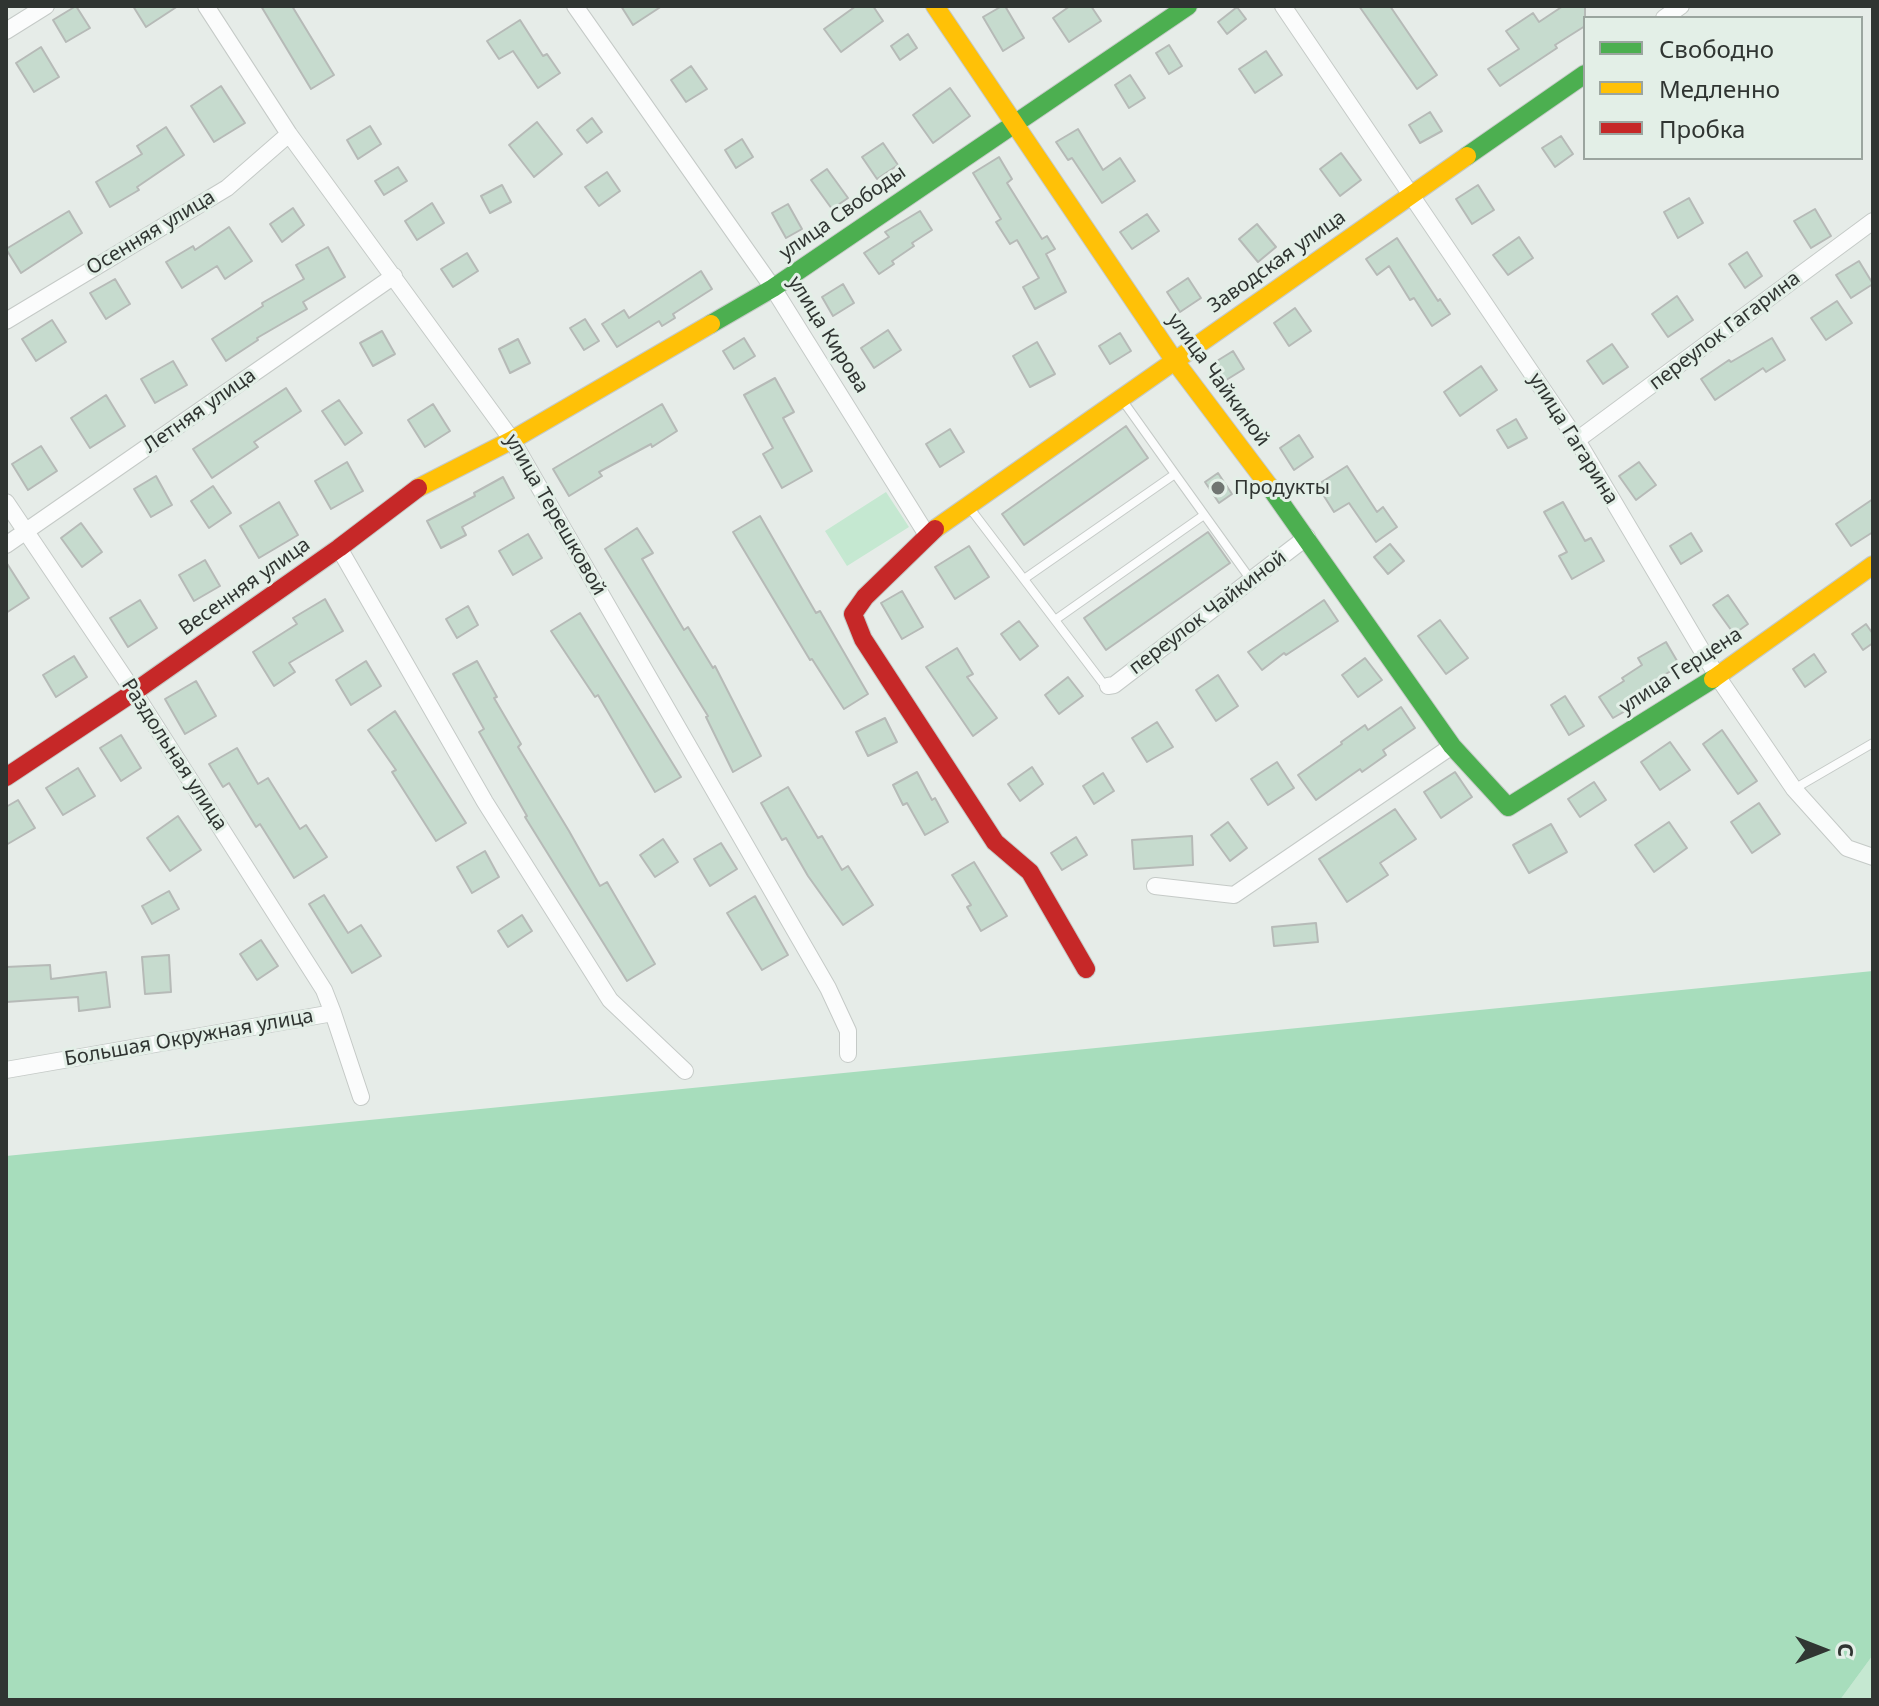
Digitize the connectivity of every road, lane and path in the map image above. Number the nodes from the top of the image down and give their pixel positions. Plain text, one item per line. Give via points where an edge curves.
1 (46, 6) edge
2 (206, 6) edge
3 (575, 6) edge
4 (935, 6) edge
5 (1188, 6) edge
6 (1283, 6) edge
7 (6, 31) edge
8 (1583, 75) edge
9 (1013, 123) junction
10 (289, 134) junction
11 (1412, 196) junction
12 (1873, 221) edge
13 (394, 276) junction
14 (773, 288) junction
15 (6, 321) edge
16 (1174, 360) junction
17 (1121, 397) junction
18 (512, 440) junction
19 (1577, 440) junction
20 (1175, 474) junction
21 (6, 502) edge
22 (968, 505) junction
23 (1204, 515) junction
24 (26, 532) junction
25 (927, 535) junction
26 (1307, 537) junction
27 (6, 545) edge
28 (339, 548) junction
29 (1873, 565) edge
30 (1024, 579) junction
31 (1251, 580) junction
32 (1055, 620) junction
33 (1717, 676) junction
34 (1108, 686) joint
35 (134, 692) junction
36 (1873, 743) edge
37 (1452, 746) junction
38 (6, 777) edge
39 (1794, 789) junction
40 (1508, 807) joint
41 (1873, 857) edge
42 (1155, 886) dead end
43 (1086, 969) dead end
44 (333, 1013) junction
45 (848, 1054) dead end
46 (6, 1070) edge
47 (685, 1071) dead end
48 (361, 1097) dead end

1 - 7 street
2 - 10 street, улица Терешковой
3 - 14 street, улица Кирова
4 - 9 street, улица Чайкиной
5 - 9 street, улица Свободы
6 - 11 street, улица Гагарина
8 - 11 street, Заводская улица
9 - 14 street, улица Свободы
9 - 16 street, улица Чайкиной
10 - 13 street, улица Терешковой
10 - 15 street, Осенняя улица via 227,188
11 - 16 street, Заводская улица
11 - 19 street, улица Гагарина
12 - 19 street, переулок Гагарина
13 - 18 street, улица Терешковой
13 - 24 street, Летняя улица
14 - 18 street, улица Свободы
14 - 25 street, улица Кирова
16 - 17 street, Заводская улица
16 - 26 street, улица Чайкиной
17 - 20 lane
17 - 22 street, Заводская улица
18 - 28 street, Весенняя улица via 411,492
18 - 45 street, улица Терешковой via 828,988 848,1031
19 - 33 street, улица Гагарина
20 - 23 lane
20 - 30 lane
21 - 24 street, Раздольная улица
22 - 25 street, Заводская улица
22 - 30 lane
23 - 31 lane
23 - 32 lane
24 - 27 street, Летняя улица
24 - 35 street, Раздольная улица
25 - 43 street, Заводская улица via 853,614 863,639 995,842 1030,872
26 - 31 street, переулок Чайкиной
26 - 37 street, улица Чайкиной
28 - 35 street, Весенняя улица
28 - 47 street via 485,802 610,1000
29 - 33 street, улица Герцена
30 - 32 lane
31 - 34 street, переулок Чайкиной
32 - 34 lane
33 - 39 street, улица Гагарина
33 - 40 street, улица Герцена
35 - 38 street, Весенняя улица
35 - 44 street, Раздольная улица via 324,990
36 - 39 lane
37 - 40 street, улица Чайкиной
37 - 42 street via 1234,895
39 - 41 street, улица Гагарина via 1847,848
44 - 46 street, Большая Окружная улица
44 - 48 street, Большая Окружная улица

